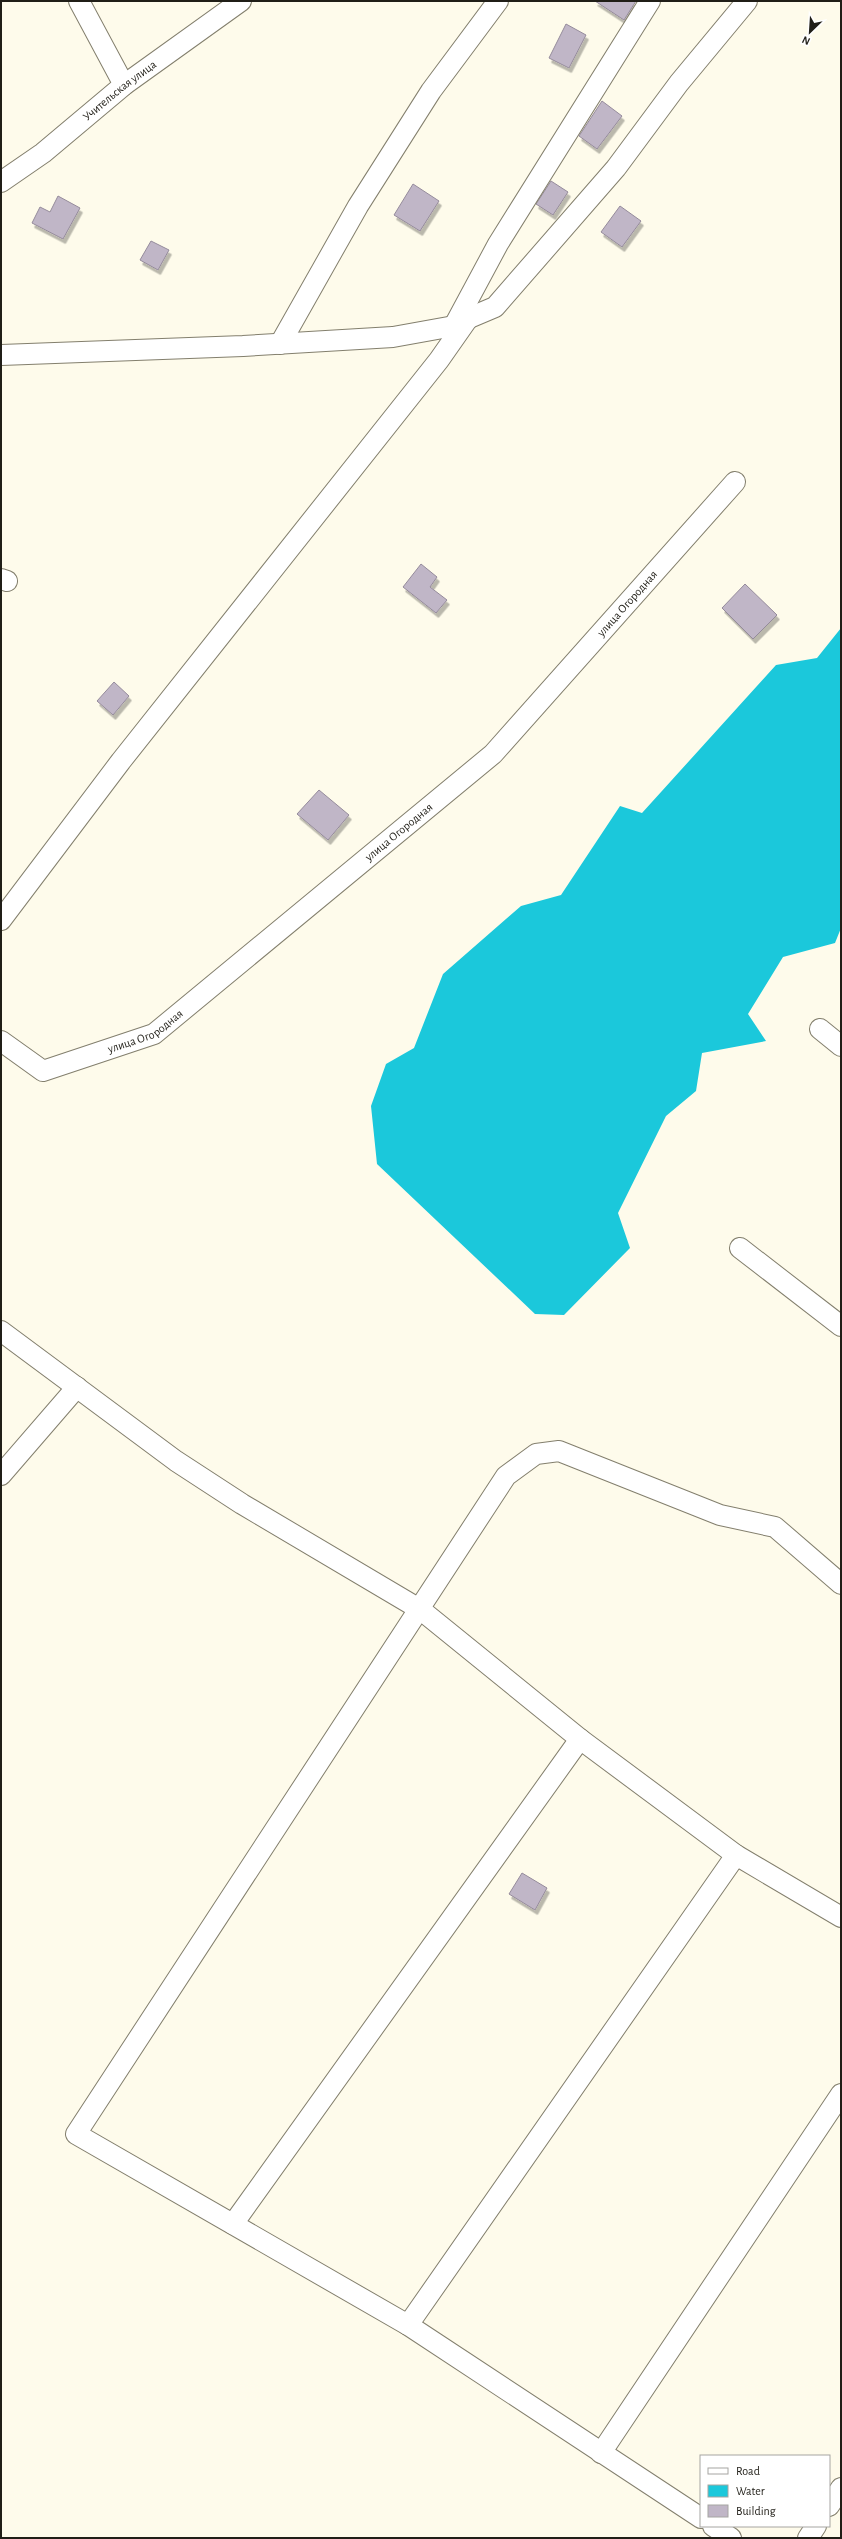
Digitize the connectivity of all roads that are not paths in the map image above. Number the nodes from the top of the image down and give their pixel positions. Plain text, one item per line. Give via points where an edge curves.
1 (79, 1) edge
2 (241, 1) edge
3 (498, 1) edge
4 (650, 1) edge
5 (747, 1) edge
6 (124, 85) junction
7 (1, 182) edge
8 (461, 322) junction
9 (280, 344) junction
10 (1, 355) edge
11 (735, 482) dead end
12 (1, 920) edge
13 (820, 1030) dead end
14 (1, 1041) edge
15 (841, 1046) edge
16 (740, 1248) dead end
17 (841, 1326) edge
18 (1, 1331) edge
19 (76, 1387) junction
20 (1, 1475) edge
21 (841, 1584) edge
22 (421, 1610) junction
23 (580, 1739) junction
24 (736, 1855) junction
25 (841, 1917) edge
26 (841, 2094) edge
27 (233, 2224) junction
28 (408, 2325) junction
29 (600, 2453) junction
30 (841, 2488) edge
31 (830, 2504) edge
32 (700, 2517) edge
33 (714, 2527) edge
34 (815, 2527) edge
35 (731, 2538) edge
36 (808, 2538) edge

1 - 6 street
2 - 6 street, Учительская улица
3 - 9 street via 431,91 358,206
4 - 8 street via 498,244
5 - 8 street via 679,83 616,168 495,307
6 - 7 street, Учительская улица via 43,153
8 - 9 street via 392,337
8 - 12 street via 429,373 121,761
9 - 10 street
11 - 14 street, улица Огородная via 493,754 154,1034 43,1070
13 - 15 street
16 - 17 street
18 - 19 street
19 - 20 street
19 - 22 street via 176,1461 242,1504
21 - 22 street via 775,1527 720,1515 559,1451 536,1454 506,1476
22 - 23 street
22 - 27 street via 76,2134
23 - 24 street
23 - 27 street
24 - 25 street
24 - 28 street
26 - 29 street
27 - 28 street
28 - 29 street
29 - 32 street
30 - 31 street
33 - 35 street
34 - 36 street

